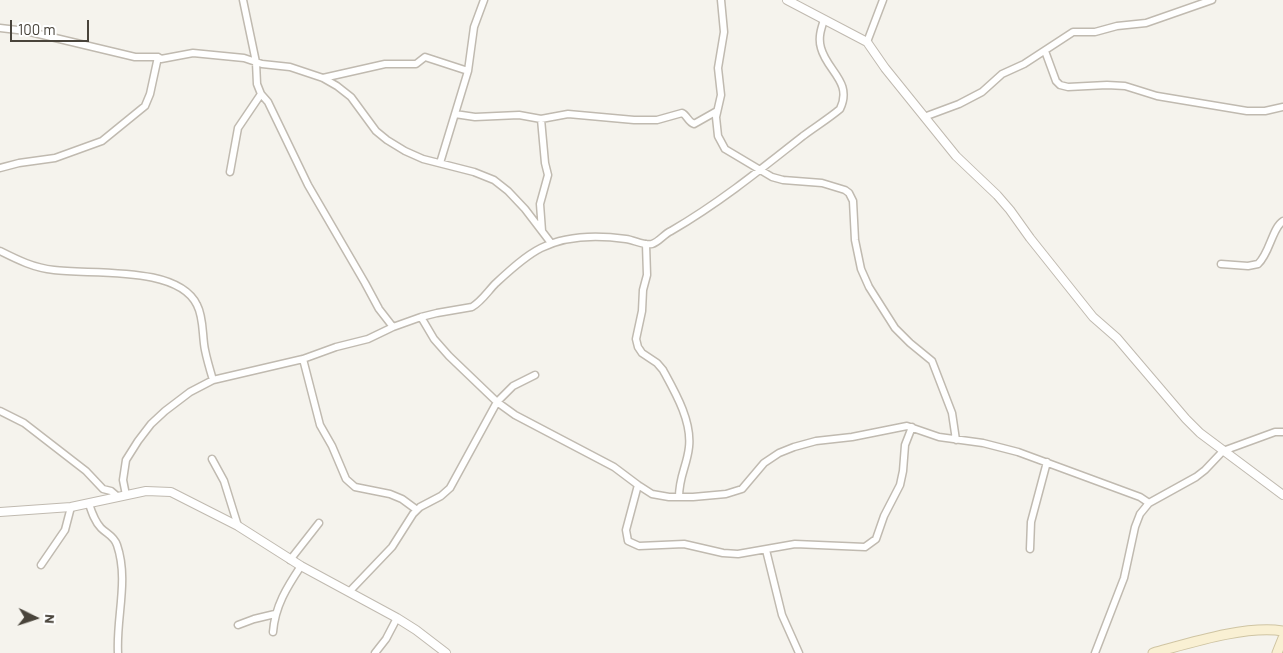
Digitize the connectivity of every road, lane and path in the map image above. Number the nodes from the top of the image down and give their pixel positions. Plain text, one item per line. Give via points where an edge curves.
1 (243, 0) edge
2 (484, 0) edge
3 (721, 0) edge
4 (787, 0) edge
5 (882, 0) edge
6 (1212, 0) edge
7 (824, 20) junction
8 (0, 28) edge
9 (867, 42) junction
10 (1045, 51) junction
11 (158, 57) junction
12 (256, 62) junction
13 (468, 71) junction
14 (323, 78) junction
15 (261, 94) junction
16 (1283, 107) edge
17 (717, 111) junction
18 (455, 114) junction
19 (924, 117) junction
20 (541, 119) junction
21 (440, 163) junction
22 (0, 168) edge
23 (760, 170) junction
24 (230, 172) dead end
25 (1283, 221) edge
26 (542, 231) junction
27 (551, 243) junction
28 (646, 244) junction
29 (0, 251) edge
30 (1221, 264) dead end
31 (421, 317) junction
32 (393, 327) junction
33 (303, 359) junction
34 (536, 375) dead end
35 (213, 380) junction
36 (496, 402) junction
37 (0, 411) edge
38 (912, 427) junction
39 (1283, 432) edge
40 (956, 440) junction
41 (1223, 451) junction
42 (212, 459) dead end
43 (1047, 462) junction
44 (638, 485) junction
45 (1283, 495) edge
46 (122, 496) junction
47 (679, 497) junction
48 (1149, 502) junction
49 (88, 504) junction
50 (71, 508) junction
51 (417, 510) junction
52 (0, 512) edge
53 (319, 523) dead end
54 (238, 526) junction
55 (1030, 549) dead end
56 (766, 550) junction
57 (290, 560) junction
58 (40, 565) dead end
59 (301, 566) junction
60 (349, 592) junction
61 (275, 614) junction
62 (397, 618) junction
63 (238, 625) dead end
64 (1283, 631) edge
65 (273, 632) dead end
66 (1283, 638) edge
67 (118, 653) edge
68 (375, 653) edge
69 (446, 653) edge
70 (798, 653) edge
71 (1095, 653) edge
72 (1153, 653) edge
73 (1278, 653) edge

1 - 12 street
2 - 13 street via 474,27
3 - 17 street via 724,32 718,68 721,96
4 - 7 street
5 - 9 street
6 - 10 street via 1146,23 1094,32 1073,32
7 - 9 street
7 - 23 street via 821,47 840,80 843,103 840,109
8 - 11 street via 26,31 135,57
9 - 19 street
10 - 16 street via 1056,81 1068,87 1125,86 1157,96 1247,111 1265,112
10 - 19 street via 1002,74 982,92
11 - 12 street via 193,53
11 - 22 street via 145,106 102,141 55,158
12 - 14 street via 290,67
12 - 15 street
13 - 14 street via 425,57 416,64 385,64
13 - 18 street
14 - 21 street via 351,97 387,140 404,151
15 - 24 street via 238,128
15 - 32 street via 268,102 308,185 379,309
17 - 20 street via 694,124 682,113 657,120 568,114
17 - 23 street via 720,142 725,149
18 - 20 street via 475,117 519,115
18 - 21 street
19 - 41 street via 956,156 1010,210 1093,316 1128,351 1186,419
20 - 26 street via 548,176 540,204
21 - 26 street via 494,180 514,197
23 - 28 street via 721,200 653,244
23 - 40 street via 783,180 822,183 845,190 852,198 861,269 895,328 932,360 952,413
25 - 30 street via 1278,224 1267,253 1258,264
26 - 27 street
27 - 28 street via 600,236
27 - 31 street via 524,259 477,304
28 - 47 street via 647,275 636,339 642,353 663,370 687,424 690,446 680,480
29 - 35 street via 32,266 147,276 179,288 194,298 198,307
31 - 32 street
31 - 36 street via 434,339
32 - 33 street via 368,339
33 - 35 street
33 - 51 street via 320,425 346,479 355,487 402,499
34 - 36 street via 513,386
35 - 46 street via 190,392 151,424 126,460
36 - 44 street via 614,467
36 - 51 street via 450,488
37 - 46 street via 24,423 86,471 102,489
38 - 40 street
38 - 47 street via 896,427 794,447 764,463 742,489 726,494
38 - 56 street via 905,445 900,485 872,543 865,548 795,544
39 - 41 street
40 - 43 street via 982,443
41 - 45 street
41 - 48 street via 1196,477
42 - 54 street via 224,481
43 - 48 street
43 - 55 street via 1031,522
44 - 47 street via 652,494
44 - 56 street via 626,530 632,544 684,544 738,554
46 - 49 street
46 - 54 street via 146,491 170,492
48 - 71 street via 1135,527 1124,578
49 - 50 street
49 - 67 street via 101,528 117,543 122,576
50 - 52 street
50 - 58 street via 65,530
51 - 60 street via 392,547
53 - 57 street
54 - 57 street
56 - 70 street via 782,615
57 - 59 street
59 - 60 street
59 - 61 street
60 - 62 street
61 - 63 street
61 - 65 street
62 - 68 street
62 - 69 street
64 - 72 main road via 1243,632
66 - 73 main road

